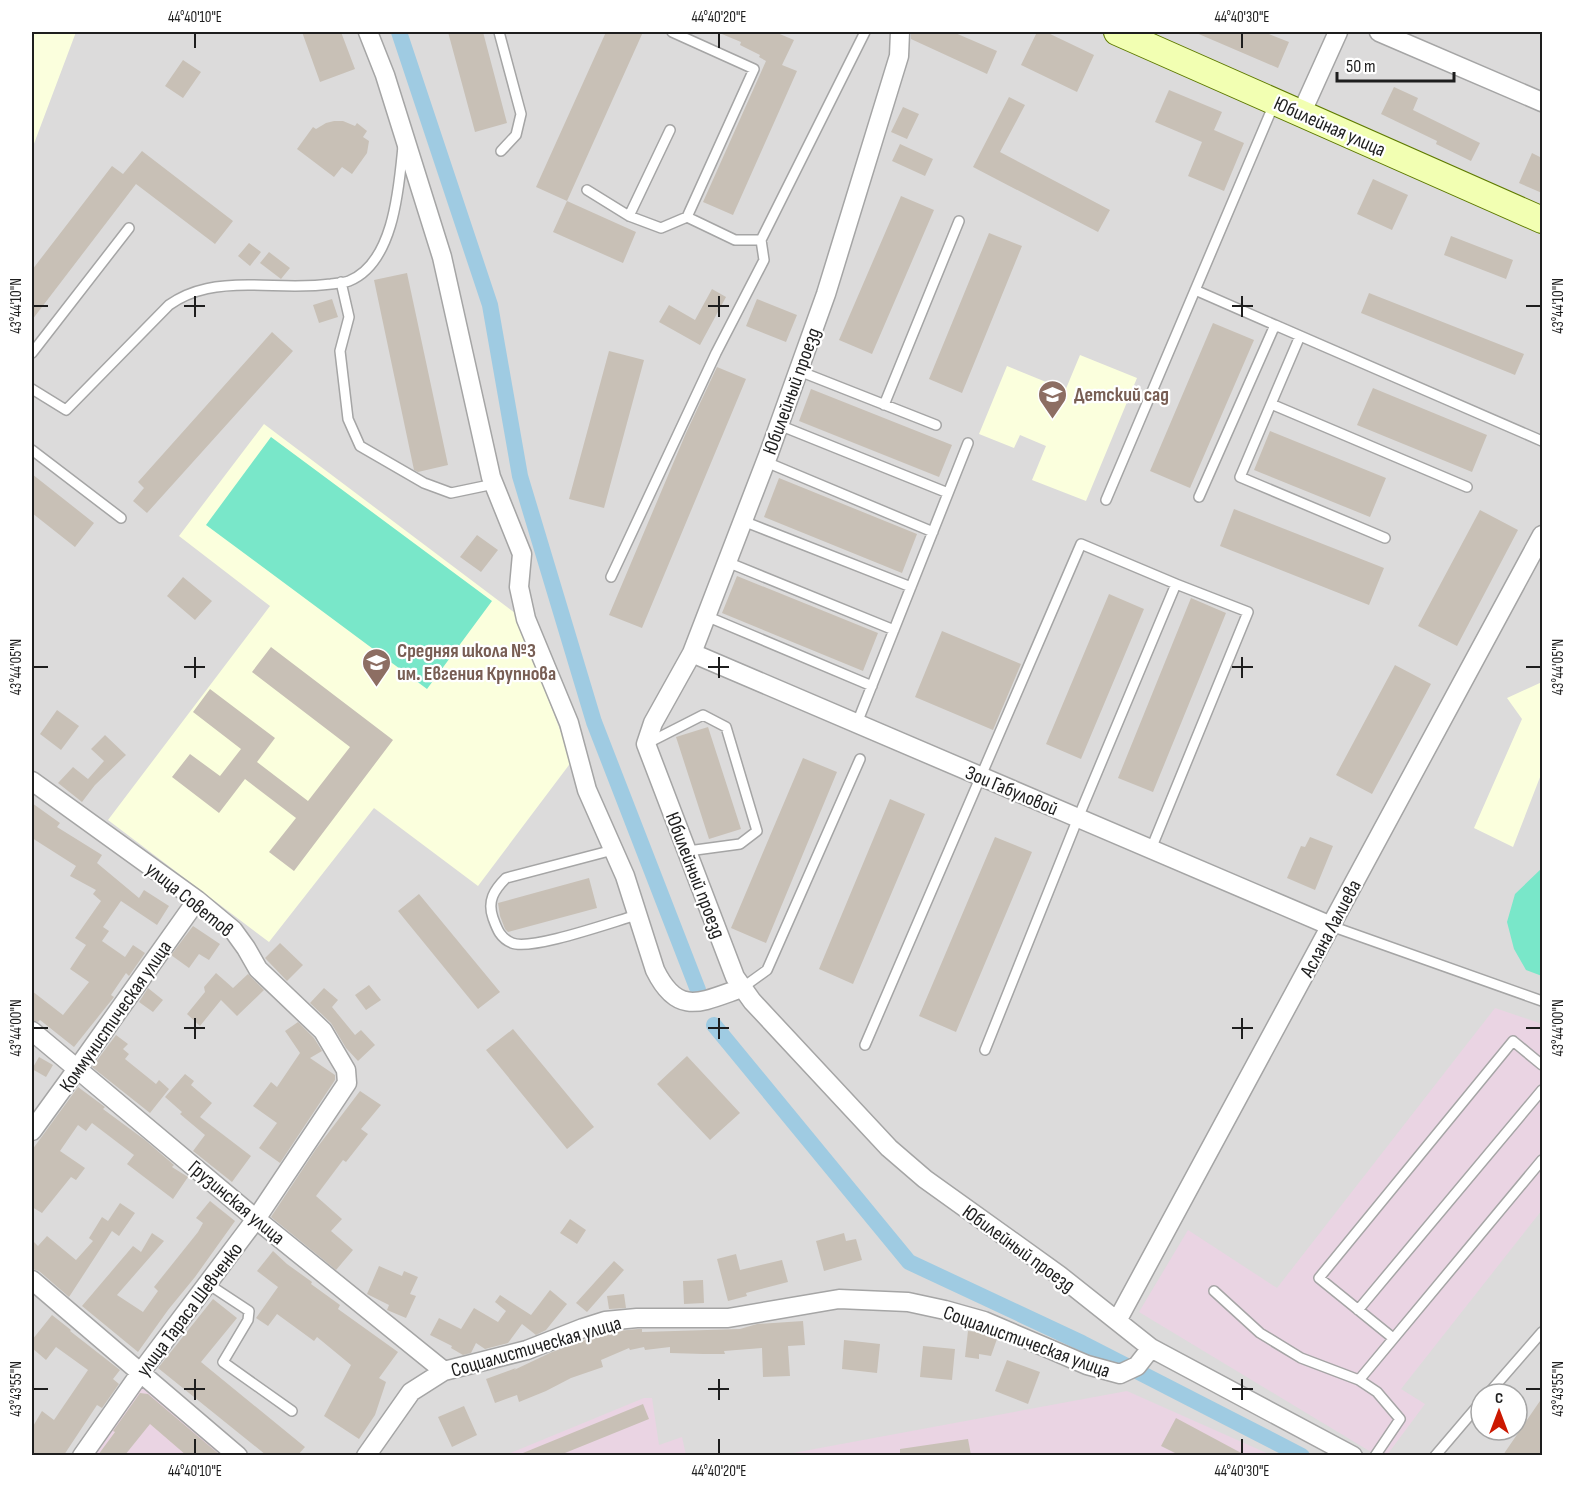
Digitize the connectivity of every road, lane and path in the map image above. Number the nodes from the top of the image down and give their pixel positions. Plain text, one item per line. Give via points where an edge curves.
1 (368, 32) edge
2 (499, 32) edge
3 (672, 32) edge
4 (865, 32) edge
5 (900, 32) edge
6 (1117, 32) edge
7 (1338, 32) edge
8 (1379, 32) edge
9 (1275, 102) junction
10 (1542, 102) edge
11 (1301, 114) junction
12 (670, 130) dead end
13 (404, 135) junction
14 (501, 151) dead end
15 (587, 190) dead end
16 (630, 216) junction
17 (687, 217) junction
18 (1542, 220) edge
19 (959, 221) dead end
20 (129, 228) dead end
21 (761, 240) junction
22 (341, 282) junction
23 (1195, 290) junction
24 (1275, 325) junction
25 (1300, 336) junction
26 (32, 353) edge
27 (799, 371) junction
28 (32, 389) edge
29 (1271, 404) junction
30 (884, 405) junction
31 (779, 425) junction
32 (936, 425) dead end
33 (1542, 441) edge
34 (968, 443) dead end
35 (32, 450) edge
36 (766, 462) junction
37 (494, 484) junction
38 (1467, 487) dead end
39 (948, 493) junction
40 (1199, 497) dead end
41 (1106, 500) dead end
42 (121, 518) dead end
43 (743, 521) junction
44 (933, 531) junction
45 (1542, 535) edge
46 (1385, 538) dead end
47 (727, 562) junction
48 (611, 577) dead end
49 (1176, 584) junction
50 (911, 587) junction
51 (706, 616) junction
52 (894, 630) junction
53 (692, 653) junction
54 (872, 686) junction
55 (857, 723) junction
56 (646, 744) junction
57 (860, 759) dead end
58 (980, 776) junction
59 (32, 781) edge
60 (1078, 818) junction
61 (1151, 849) junction
62 (613, 850) junction
63 (688, 851) junction
64 (197, 900) junction
65 (637, 915) junction
66 (1331, 926) junction
67 (742, 988) junction
68 (1542, 1001) edge
69 (32, 1031) edge
70 (865, 1045) dead end
71 (985, 1050) dead end
72 (1542, 1065) edge
73 (77, 1069) junction
74 (346, 1070) joint
75 (1542, 1090) edge
76 (32, 1131) edge
77 (1542, 1160) edge
78 (256, 1218) junction
79 (32, 1280) edge
80 (207, 1284) junction
81 (1214, 1291) dead end
82 (1358, 1310) junction
83 (1117, 1321) junction
84 (1542, 1332) edge
85 (1394, 1338) junction
86 (1151, 1348) junction
87 (444, 1371) junction
88 (141, 1372) junction
89 (1359, 1380) junction
90 (1498, 1382) edge
91 (292, 1412) dead end
92 (1469, 1416) edge
93 (82, 1455) edge
94 (238, 1455) edge
95 (366, 1455) edge
96 (1353, 1455) edge
97 (1375, 1455) edge
98 (1435, 1455) edge

1 - 13 street
2 - 14 lane via 520,114 516,135
3 - 17 lane via 754,69
4 - 21 lane
5 - 27 street, Юбилейный проезд via 899,56
6 - 9 main road, Юбилейная улица
7 - 11 street
8 - 10 street
9 - 11 main road, Юбилейная улица
9 - 23 lane
11 - 18 main road, Юбилейная улица
12 - 16 lane
13 - 22 lane via 399,195 386,240 372,265
13 - 37 street via 442,257
15 - 16 lane
16 - 17 lane via 661,228
17 - 21 lane via 735,240
19 - 30 lane
20 - 26 lane
21 - 48 lane via 764,260
22 - 28 lane via 309,287 220,285 182,295 66,410
22 - 37 lane via 349,317 340,351 348,419 360,447 424,483 451,493
23 - 24 lane
23 - 41 lane
24 - 25 lane
24 - 40 lane
25 - 29 lane
25 - 33 lane
27 - 30 lane
27 - 31 street, Юбилейный проезд
29 - 38 lane
29 - 46 lane via 1240,477
30 - 32 lane
31 - 36 street, Юбилейный проезд
31 - 39 lane
34 - 39 lane
35 - 42 lane
36 - 43 street, Юбилейный проезд
36 - 44 lane
37 - 62 street via 522,554 519,587 526,619 569,723 587,790
39 - 44 lane
43 - 47 street, Юбилейный проезд
43 - 50 lane
44 - 50 lane
45 - 66 street, Аслана Лалиева
47 - 51 street, Юбилейный проезд
47 - 52 lane
49 - 58 lane via 1081,544
49 - 60 lane
49 - 61 lane via 1248,612
50 - 52 lane
51 - 53 street, Юбилейный проезд
51 - 54 lane
52 - 54 lane
53 - 55 street, Зои Габуловой
53 - 56 street, Юбилейный проезд via 653,723
54 - 55 lane
55 - 58 street, Зои Габуловой
56 - 63 street, Юбилейный проезд
56 - 63 lane via 703,715 726,727 757,831 740,844
57 - 67 lane via 767,970
58 - 60 street, Зои Габуловой
58 - 70 lane
59 - 64 street, улица Советов
60 - 61 street, Зои Габуловой
60 - 71 lane
61 - 66 street, Зои Габуловой
62 - 65 street
62 - 65 lane via 506,878 490,902 499,934 512,943 531,944
63 - 67 street, Юбилейный проезд
64 - 73 street, Коммунистическая улица
64 - 74 street, улица Советов via 233,930 258,969 322,1031
65 - 67 street via 655,970 670,993 680,999 703,1002
66 - 68 lane
66 - 83 street, Аслана Лалиева
67 - 83 street, Юбилейный проезд via 889,1148
69 - 73 street, Грузинская улица
72 - 82 lane via 1513,1041 1319,1278
73 - 76 street, Коммунистическая улица
73 - 78 street, Грузинская улица
74 - 78 street, улица Тараса Шевченко via 347,1083
75 - 82 lane
77 - 85 lane
78 - 80 street, улица Тараса Шевченко
78 - 87 street, Грузинская улица
79 - 88 street
80 - 88 street, улица Тараса Шевченко
80 - 91 lane via 249,1311 248,1320 223,1362
81 - 89 lane via 1276,1343 1301,1358
82 - 85 lane
83 - 86 street, Юбилейный проезд
84 - 90 lane
85 - 89 lane
86 - 87 street, Социалистическая улица via 1137,1366 1120,1374 1087,1365 984,1321 945,1310 908,1302 839,1299 728,1318 605,1322 527,1350
86 - 96 street, Юбилейный проезд
87 - 95 street, Социалистическая улица via 411,1392
88 - 93 street, улица Тараса Шевченко
88 - 94 street
89 - 97 lane via 1377,1392 1400,1419
92 - 98 lane

